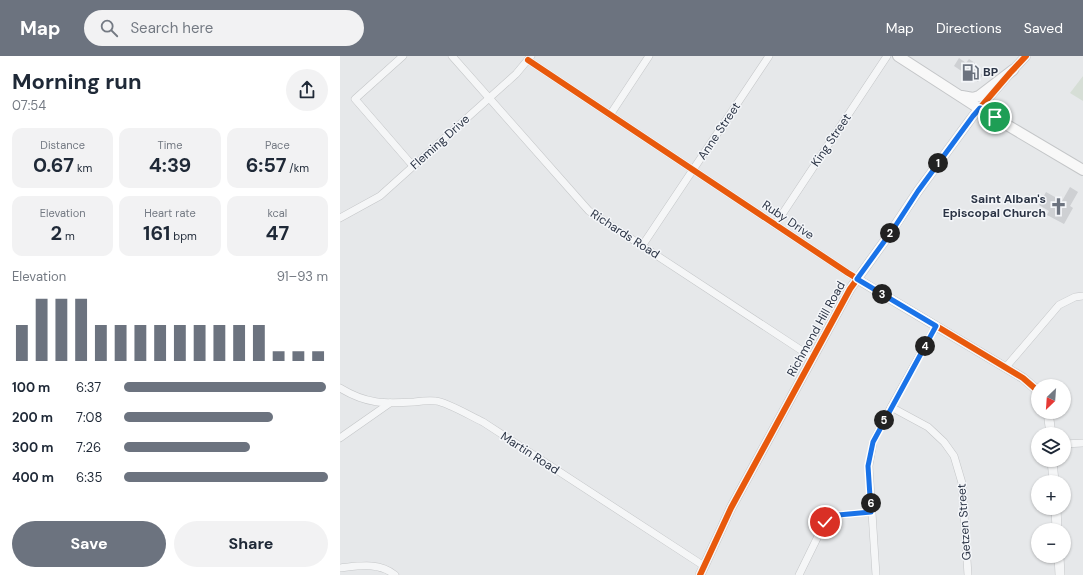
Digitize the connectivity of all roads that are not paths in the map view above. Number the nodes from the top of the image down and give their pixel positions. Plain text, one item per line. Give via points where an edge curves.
1 (403, 56) edge
2 (452, 56) edge
3 (649, 56) edge
4 (769, 56) edge
5 (887, 56) edge
6 (898, 56) edge
7 (1026, 56) edge
8 (530, 58) edge
9 (1013, 70) junction
10 (961, 96) junction
11 (489, 98) junction
12 (980, 108) junction
13 (610, 115) junction
14 (413, 166) junction
15 (693, 169) junction
16 (1083, 170) edge
17 (340, 218) edge
18 (775, 225) junction
19 (642, 246) junction
20 (857, 279) junction
21 (1083, 296) edge
22 (936, 326) junction
23 (813, 358) junction
24 (1006, 367) junction
25 (1031, 385) edge
26 (340, 388) edge
27 (390, 403) junction
28 (891, 407) junction
29 (340, 438) edge
30 (1083, 443) edge
31 (1071, 444) edge
32 (871, 512) junction
33 (1059, 563) edge
34 (704, 566) junction
35 (340, 568) edge
36 (396, 575) edge
37 (700, 575) edge
38 (799, 575) edge
39 (876, 575) edge
40 (968, 575) edge
41 (1060, 575) edge

1 - 14 street via 355,99
2 - 11 street, Richards Road
3 - 13 street
4 - 15 street, Anne Street
5 - 18 street, King Street
6 - 10 main road
7 - 9 street, Richmond Hill Road
8 - 11 street, Fleming Drive
8 - 13 street, Ruby Drive
9 - 10 main road via 980,96
9 - 12 street, Richmond Hill Road
10 - 12 main road
11 - 14 street, Fleming Drive
11 - 19 street, Richards Road via 584,207
12 - 16 main road
12 - 20 street, Richmond Hill Road
13 - 15 street, Ruby Drive
14 - 17 street, Fleming Drive via 380,196
15 - 18 street, Ruby Drive
15 - 19 street, Anne Street
18 - 20 street, Ruby Drive
19 - 23 street, Richards Road
20 - 22 street, Ruby Drive
20 - 23 street, Richmond Hill Road
21 - 24 street via 1074,297 1059,305
22 - 24 street, Ruby Drive
22 - 28 street
23 - 34 street, Richmond Hill Road via 734,503
24 - 25 street, Ruby Drive
26 - 27 street, Martin Road via 369,401
27 - 29 street
27 - 34 street, Martin Road via 436,401 483,422
28 - 32 street via 873,442 868,466
28 - 40 street, Getzen Street via 928,427 954,456 962,483
30 - 31 street
32 - 38 street via 838,515 825,522
32 - 39 street
33 - 41 street
34 - 37 street, Richmond Hill Road
35 - 36 street via 378,566

